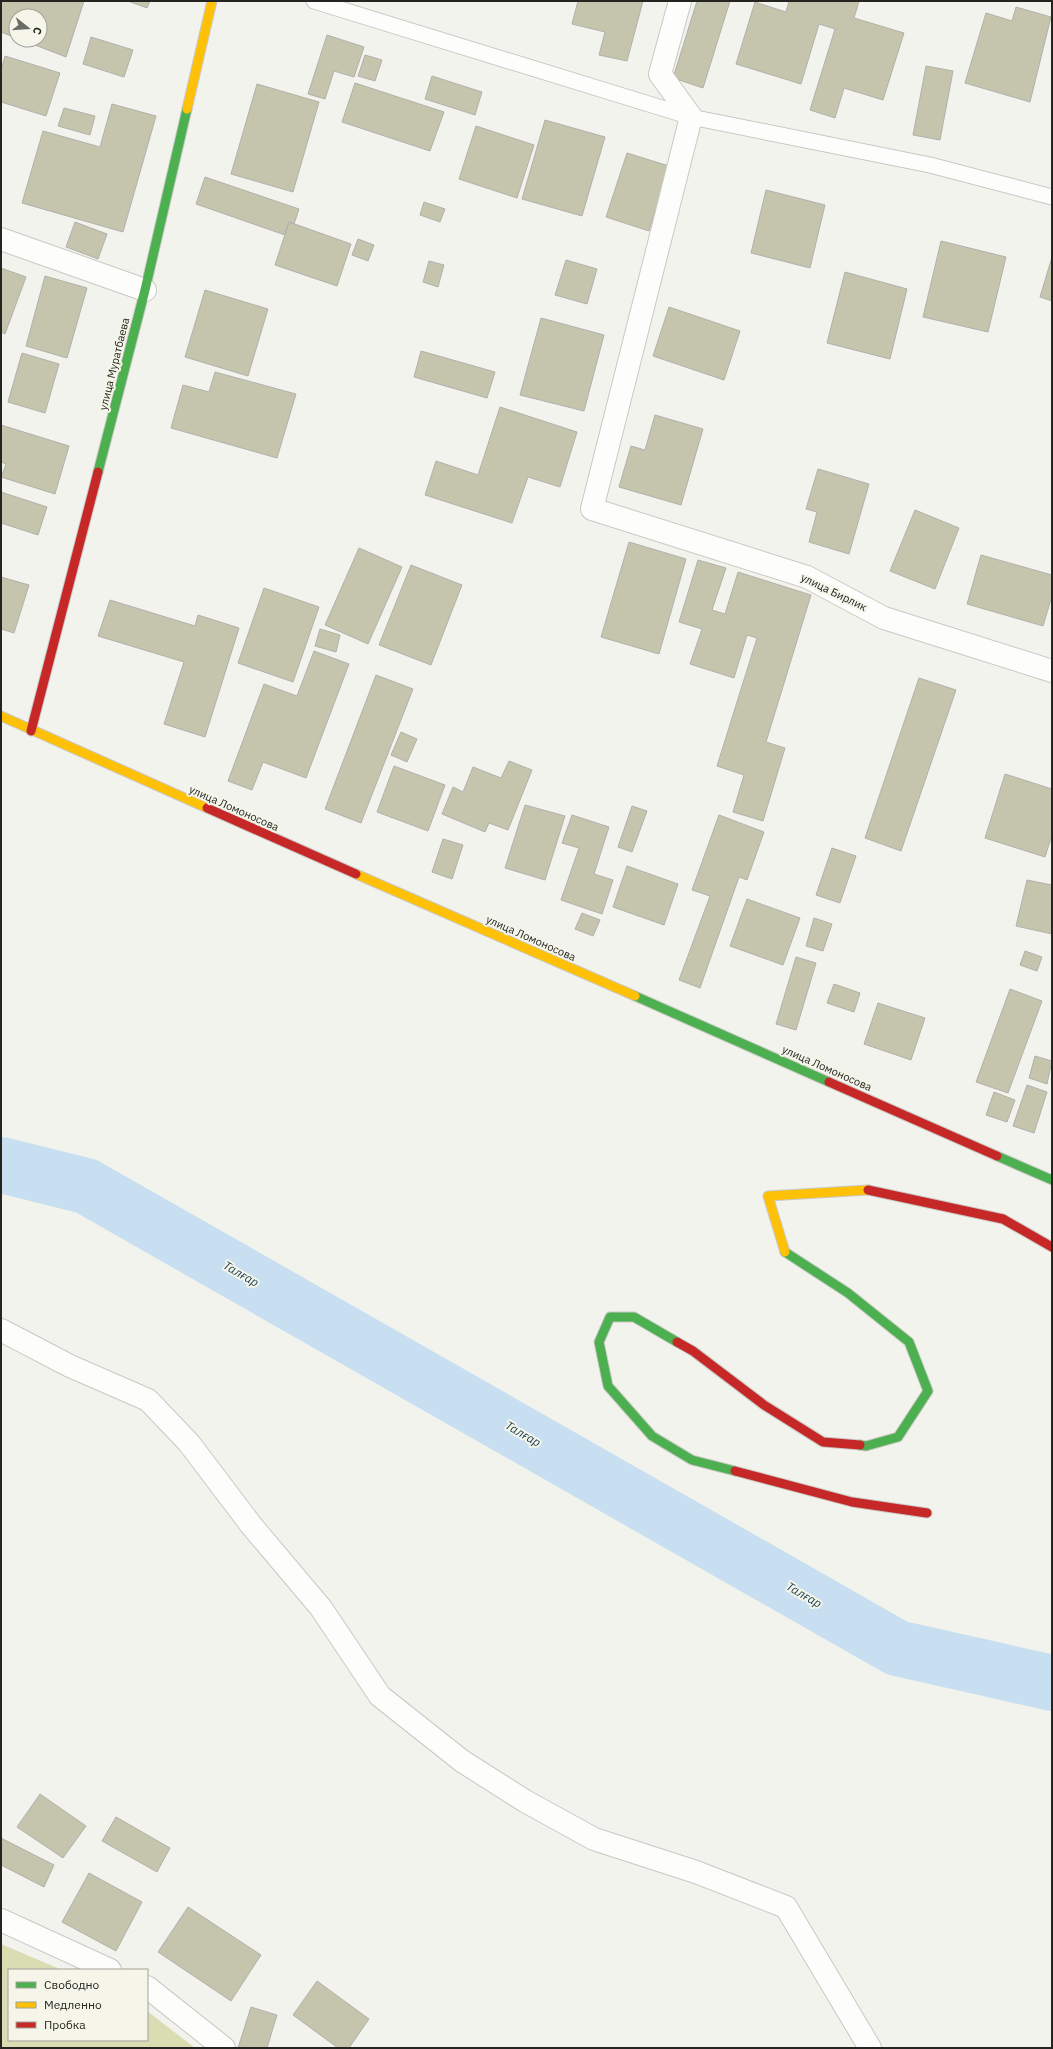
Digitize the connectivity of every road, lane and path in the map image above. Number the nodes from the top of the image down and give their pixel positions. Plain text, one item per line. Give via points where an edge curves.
1 (212, 1) edge
2 (314, 1) edge
3 (680, 1) edge
4 (691, 117) junction
5 (1052, 197) edge
6 (1, 239) edge
7 (145, 290) junction
8 (1052, 671) edge
9 (1, 716) edge
10 (31, 732) junction
11 (1052, 1180) edge
12 (1052, 1247) edge
13 (1, 1330) edge
14 (927, 1513) dead end
15 (1, 1920) edge
16 (108, 1969) edge
17 (148, 1988) edge
18 (224, 2048) edge
19 (870, 2048) edge

1 - 7 street, улица Муратбаева
2 - 4 lane
3 - 4 street via 660,74
4 - 5 lane via 930,165
4 - 8 street, улица Бирлик via 592,509 807,577 884,618
6 - 7 street
7 - 10 street, улица Муратбаева
9 - 10 street, улица Ломоносова
10 - 11 street, улица Ломоносова
12 - 14 street via 1003,1219 870,1190 768,1196 785,1253 848,1293 909,1342 928,1391 898,1437 866,1446 823,1442 764,1405 693,1351 634,1317 610,1317 599,1342 608,1386 652,1436 692,1460 852,1502
13 - 19 street via 70,1366 148,1400 189,1443 251,1525 321,1608 380,1696 462,1761 594,1840 696,1872 786,1906
15 - 16 street
17 - 18 street

